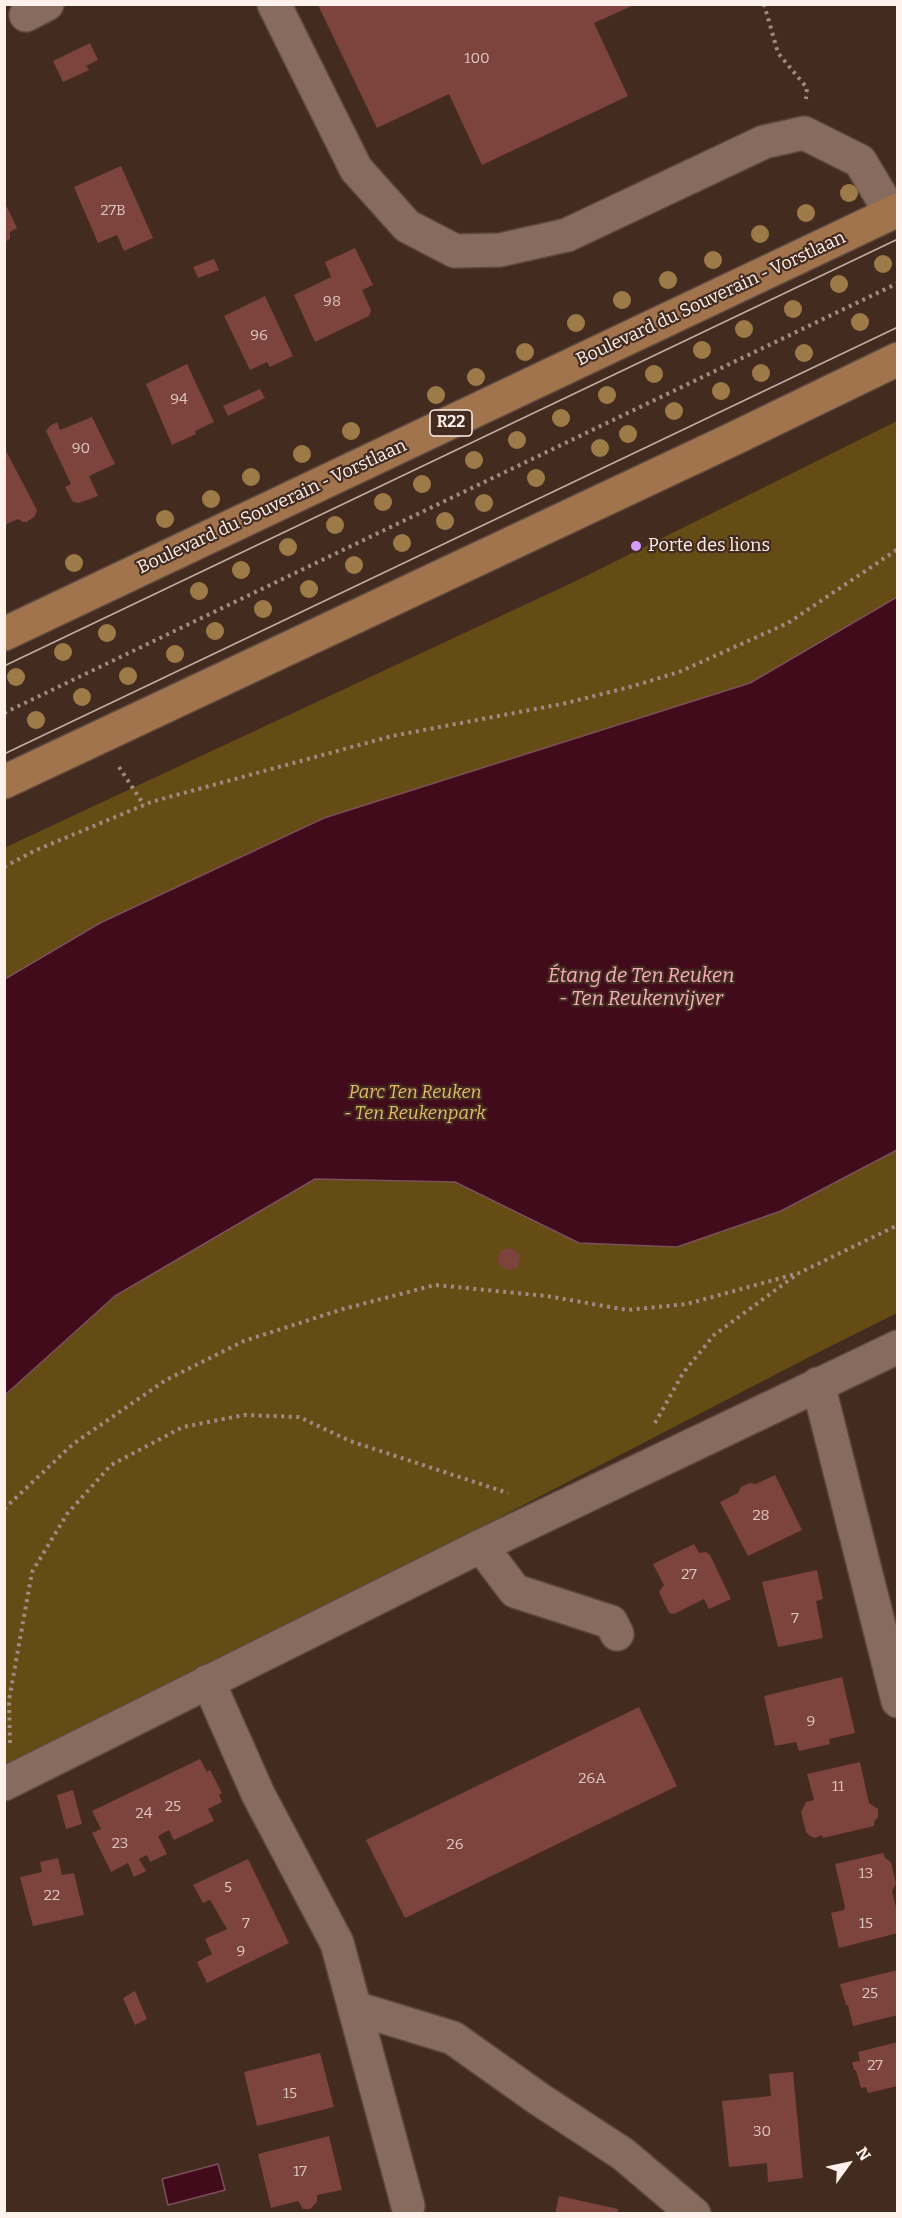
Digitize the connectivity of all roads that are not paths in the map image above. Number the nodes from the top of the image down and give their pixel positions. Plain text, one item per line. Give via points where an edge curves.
1 (274, 4) edge
2 (894, 212) edge
3 (897, 359) edge
4 (4, 634) edge
5 (4, 782) edge
6 (897, 1347) edge
7 (818, 1384) junction
8 (481, 1546) junction
9 (618, 1634) dead end
10 (208, 1681) junction
11 (897, 1701) edge
12 (4, 1784) edge
13 (355, 2008) junction
14 (408, 2206) dead end
15 (694, 2214) edge

1 - 2 street via 356,169 407,226 455,251 500,250 567,235 764,142 804,133 860,160
2 - 4 main road, Boulevard du Souverain - Vorstlaan / R22
3 - 5 main road
6 - 7 street
7 - 8 street
7 - 11 street
8 - 9 street via 515,1591 611,1622
8 - 10 street
10 - 12 street
10 - 13 street via 258,1794 337,1943
13 - 14 street
13 - 15 street via 453,2038 623,2154

